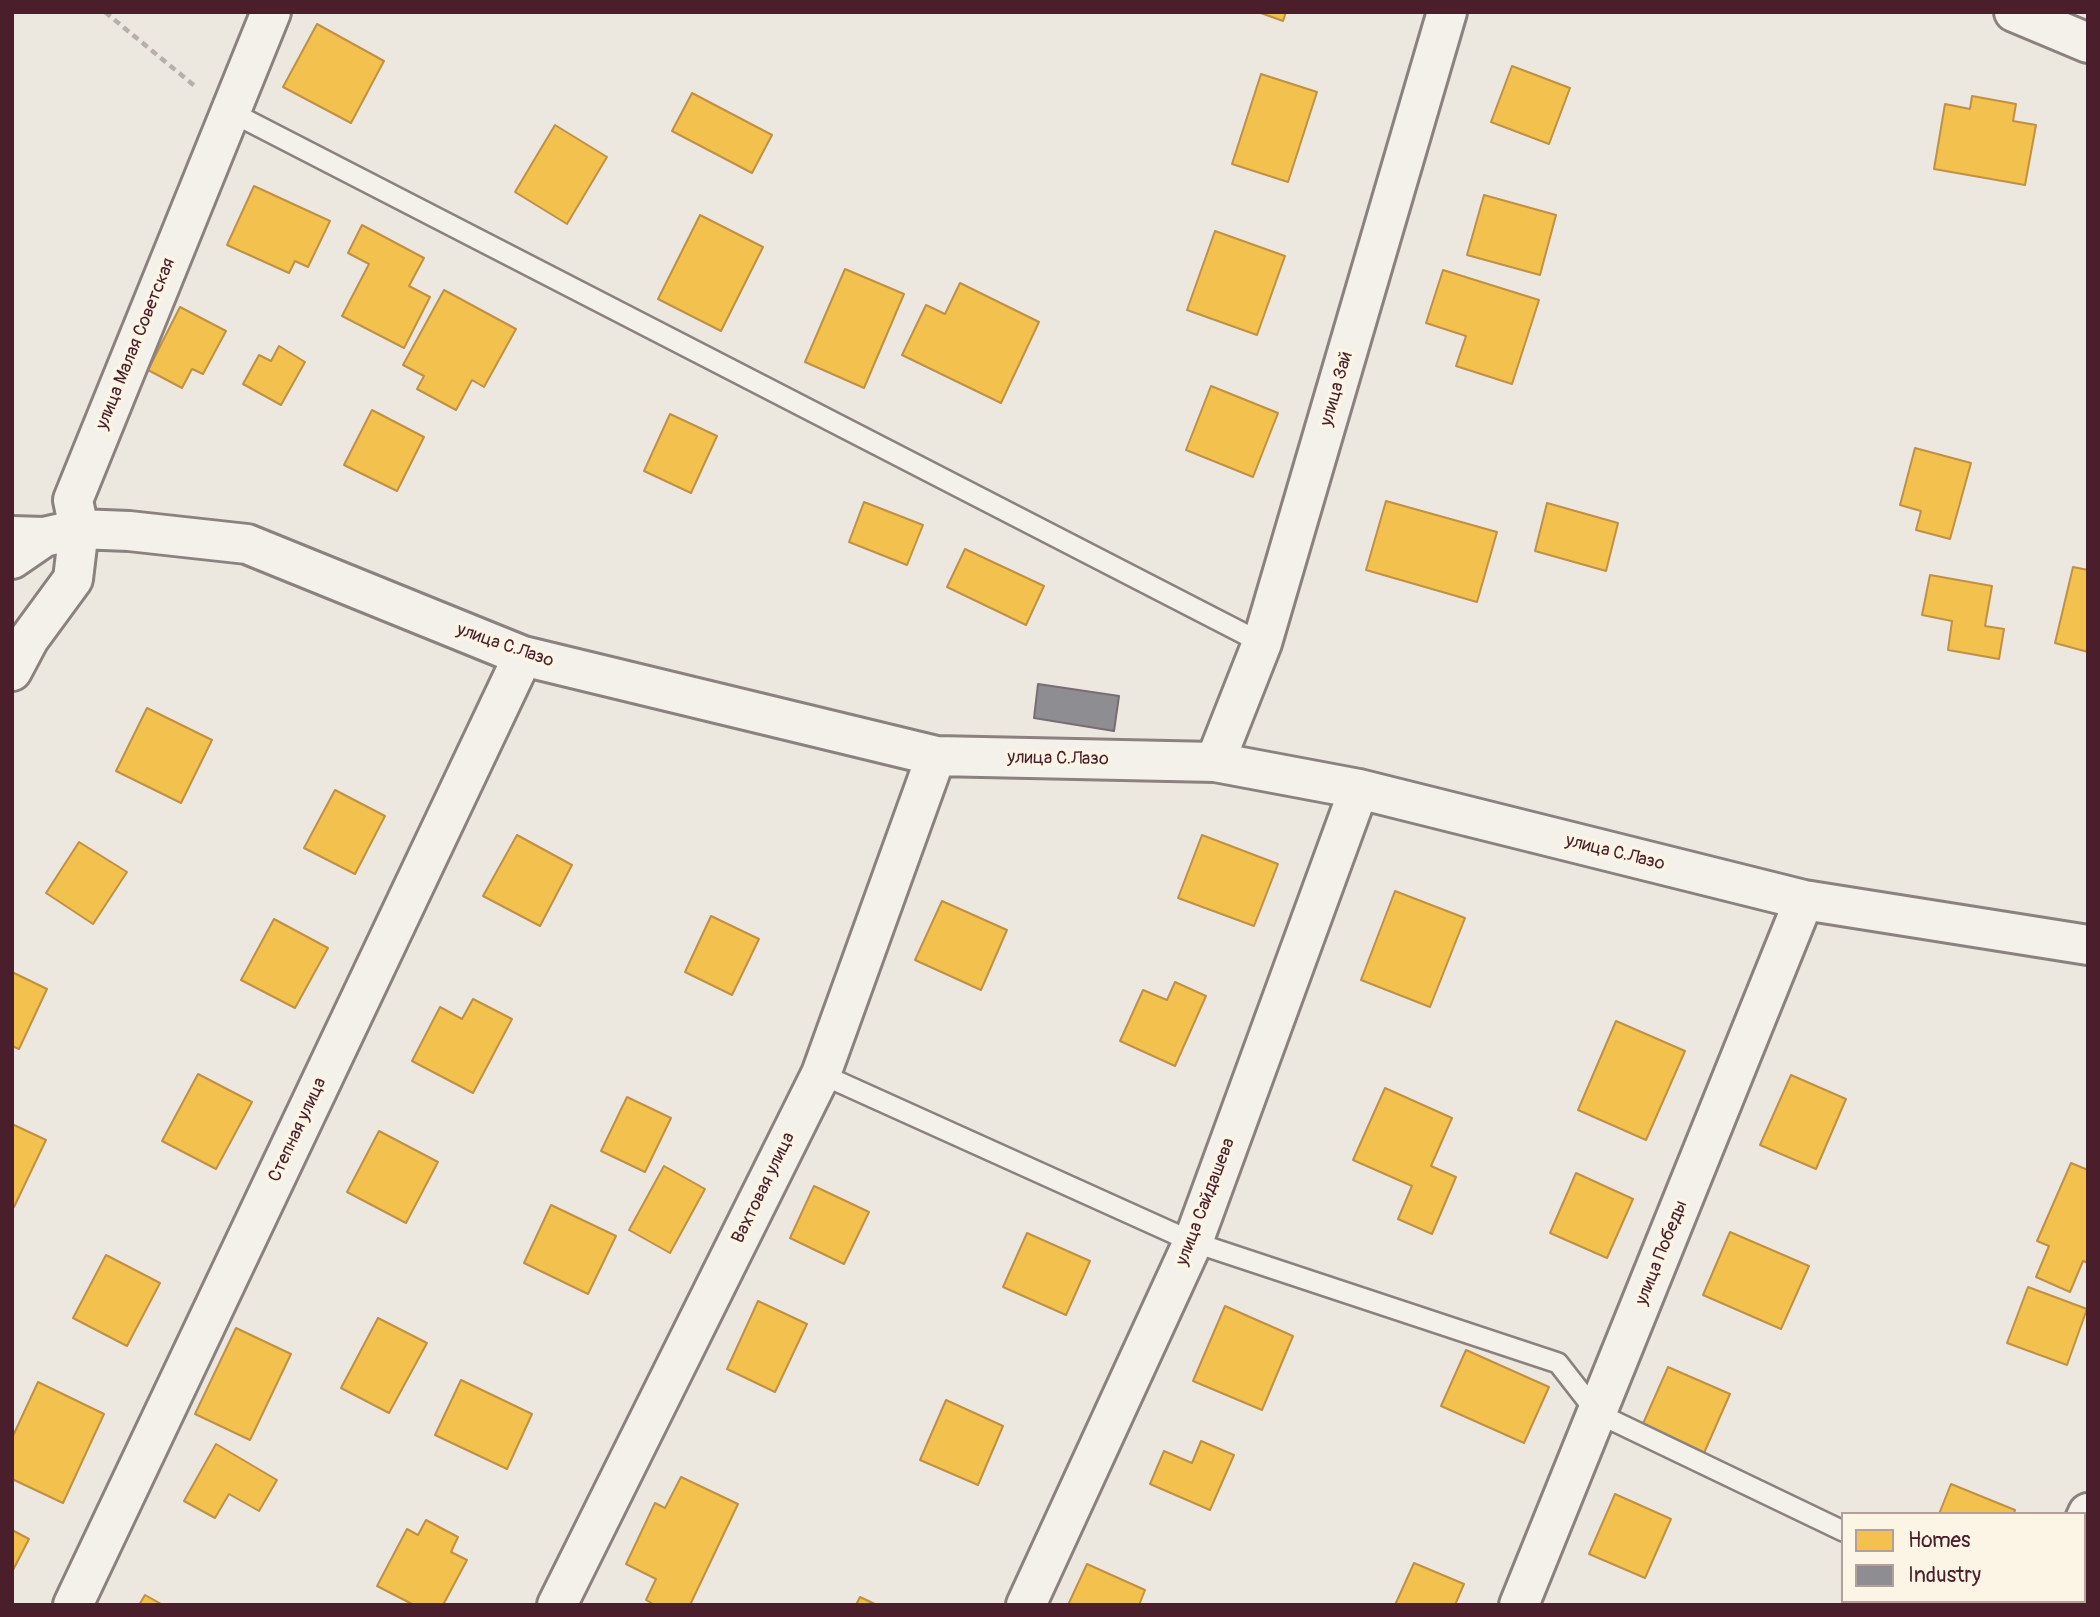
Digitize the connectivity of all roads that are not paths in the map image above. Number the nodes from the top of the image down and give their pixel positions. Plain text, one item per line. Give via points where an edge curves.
1 (271, 12) edge
2 (1447, 12) edge
3 (2014, 12) edge
4 (2088, 43) edge
5 (223, 108) junction
6 (45, 534) edge
7 (12, 559) edge
8 (1262, 643) junction
9 (523, 656) junction
10 (12, 671) edge
11 (936, 757) junction
12 (1215, 762) junction
13 (1359, 789) junction
14 (1804, 900) junction
15 (2088, 945) edge
16 (821, 1074) junction
17 (1193, 1242) junction
18 (1597, 1413) junction
19 (1841, 1530) edge
20 (73, 1605) edge
21 (557, 1605) edge
22 (1026, 1605) edge
23 (1518, 1605) edge

1 - 5 street, улица Малая Советская
2 - 8 street, улица Зай
3 - 4 street
5 - 6 street, улица Малая Советская via 73,500
5 - 8 lane
6 - 7 street
6 - 9 street, улица С.Лазо via 129,531 247,544
6 - 10 street, улица Малая Советская via 73,579 29,639
8 - 12 street, улица Зай
9 - 11 street, улица С.Лазо
9 - 20 street, Степная улица
11 - 12 street, улица С.Лазо
11 - 16 street, Вахтовая улица
12 - 13 street, улица С.Лазо
13 - 14 street, улица С.Лазо
13 - 17 street, улица Сайдашева
14 - 15 street, улица С.Лазо
14 - 18 street, улица Победы
16 - 17 lane
16 - 21 street, Вахтовая улица
17 - 18 lane via 1558,1363
17 - 22 street, улица Сайдашева
18 - 19 lane
18 - 23 street, улица Победы

